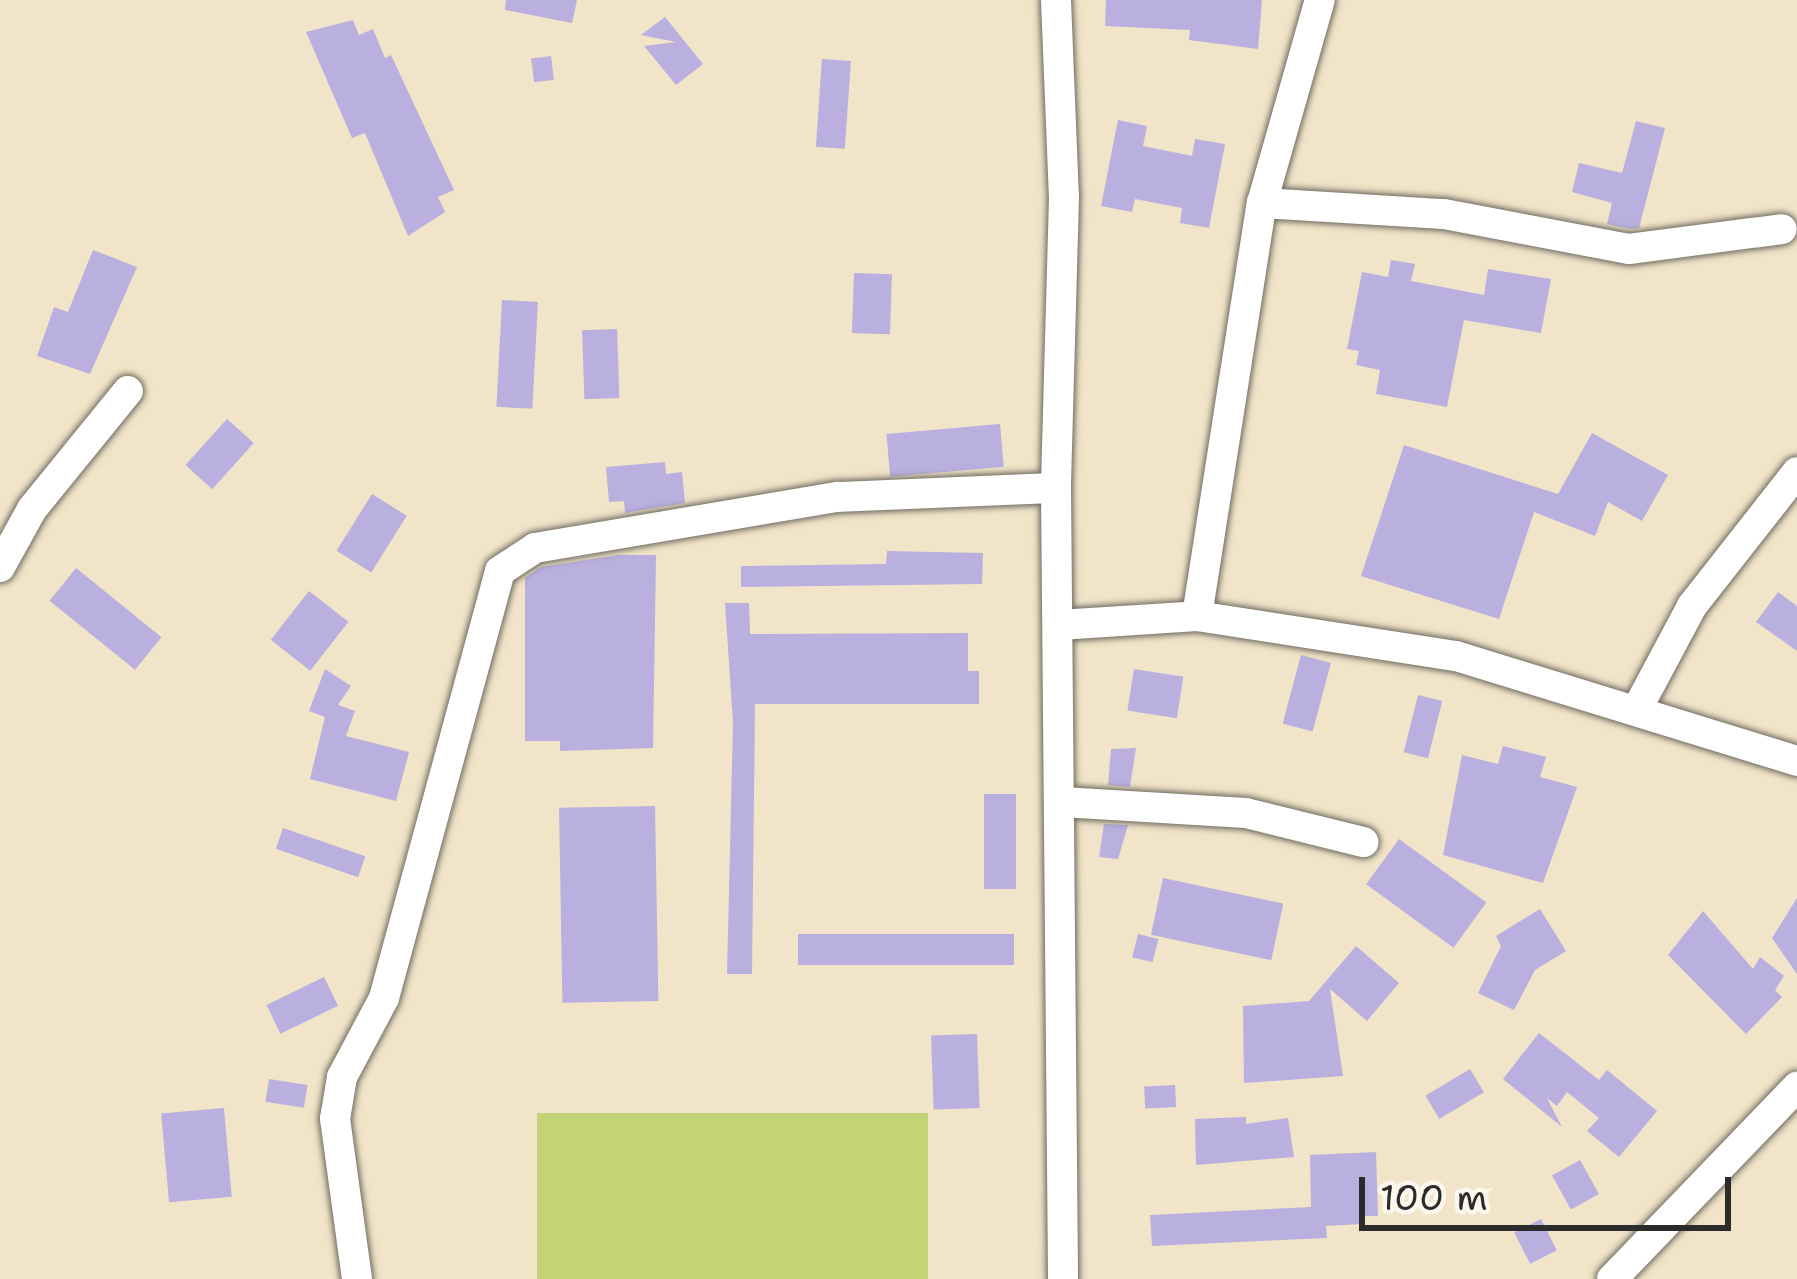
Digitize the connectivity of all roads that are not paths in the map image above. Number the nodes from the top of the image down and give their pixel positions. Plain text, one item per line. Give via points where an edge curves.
1 (1056, 0) edge
2 (1320, 0) edge
3 (1262, 203) junction
4 (1782, 229) dead end
5 (128, 391) dead end
6 (1797, 472) edge
7 (1056, 488) junction
8 (0, 568) edge
9 (1197, 616) junction
10 (1059, 625) junction
11 (1636, 711) junction
12 (1797, 760) edge
13 (1062, 802) junction
14 (1363, 842) dead end
15 (1797, 1087) edge
16 (357, 1279) edge
17 (1063, 1279) edge
18 (1612, 1279) edge

1 - 7 street via 1064,197
2 - 3 street
3 - 4 street via 1444,214 1629,249
3 - 9 street
5 - 8 street via 32,509
6 - 11 street via 1692,606
7 - 10 street
7 - 16 street via 838,497 535,548 500,571 476,635 384,998 342,1076 335,1119
9 - 10 street
9 - 11 street via 1456,656
10 - 13 street
11 - 12 street
13 - 14 street via 1246,813
13 - 17 street
15 - 18 street

